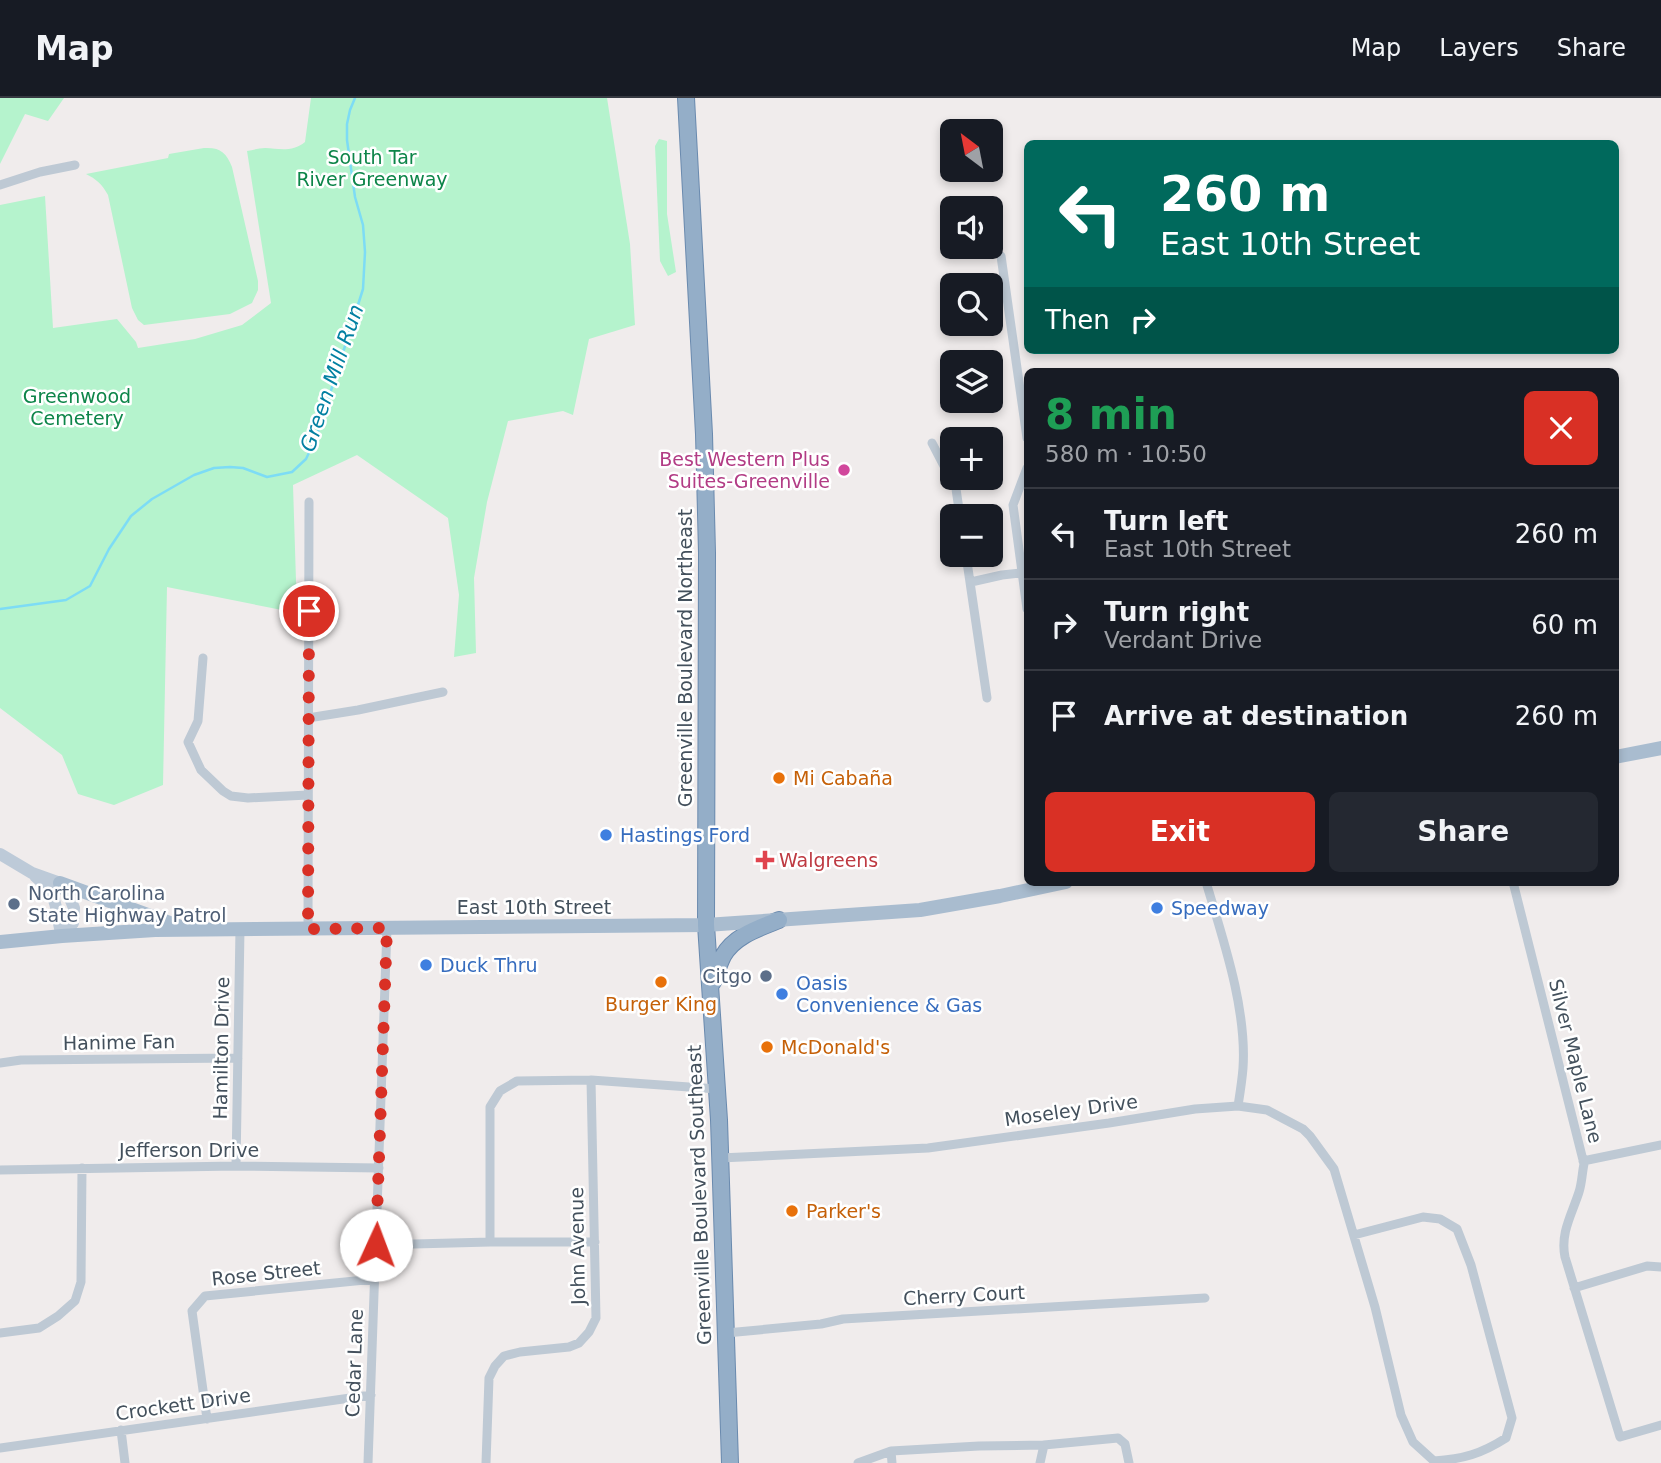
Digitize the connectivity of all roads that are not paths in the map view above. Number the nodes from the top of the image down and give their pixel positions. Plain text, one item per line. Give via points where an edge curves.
1 (686, 98) edge
2 (75, 165) dead end
3 (0, 185) edge
4 (1001, 259) edge
5 (1024, 417) edge
6 (932, 443) dead end
7 (1024, 476) edge
8 (309, 502) dead end
9 (958, 504) edge
10 (968, 567) edge
11 (1021, 573) junction
12 (971, 582) junction
13 (1024, 591) edge
14 (203, 658) dead end
15 (443, 692) dead end
16 (987, 698) dead end
17 (308, 718) junction
18 (1661, 748) edge
19 (1619, 756) edge
20 (308, 795) junction
21 (0, 854) edge
22 (33, 873) junction
23 (60, 883) junction
24 (1048, 886) edge
25 (1207, 886) edge
26 (1514, 886) edge
27 (779, 920) junction
28 (706, 925) junction
29 (387, 928) junction
30 (240, 929) junction
31 (308, 929) junction
32 (188, 930) junction
33 (62, 936) junction
34 (0, 942) edge
35 (710, 987) junction
36 (238, 1058) junction
37 (0, 1063) edge
38 (592, 1080) junction
39 (717, 1088) junction
40 (1238, 1106) junction
41 (1661, 1145) edge
42 (720, 1158) junction
43 (1583, 1161) junction
44 (236, 1166) junction
45 (82, 1168) junction
46 (379, 1168) junction
47 (0, 1170) edge
48 (1354, 1235) junction
49 (490, 1242) junction
50 (595, 1242) junction
51 (376, 1245) junction
52 (1661, 1267) edge
53 (375, 1279) junction
54 (1574, 1288) junction
55 (1205, 1298) dead end
56 (0, 1333) edge
57 (726, 1334) junction
58 (370, 1395) junction
59 (207, 1419) junction
60 (1661, 1425) edge
61 (121, 1430) junction
62 (1044, 1446) junction
63 (0, 1448) edge
64 (891, 1451) junction
65 (125, 1463) edge
66 (368, 1463) edge
67 (485, 1463) edge
68 (730, 1463) edge
69 (858, 1463) edge
70 (892, 1463) edge
71 (1040, 1463) edge
72 (1129, 1463) edge

1 - 28 highway, Greenville Boulevard Northeast via 707,553
2 - 3 street
4 - 5 street
6 - 9 street via 956,489
7 - 11 street via 1013,505
8 - 17 street
10 - 12 street
11 - 12 street
11 - 13 street
12 - 16 street
14 - 20 street via 198,721 188,742 201,770 231,796
15 - 17 street
17 - 20 street
18 - 19 main road
20 - 31 street
21 - 22 main road
22 - 23 main road
22 - 33 main road via 50,890
23 - 32 main road
23 - 33 main road via 74,908 73,923
24 - 27 main road, East 10th Street via 920,910
25 - 40 street via 1236,991 1243,1067
26 - 43 street, Silver Maple Lane
27 - 28 main road, East 10th Street
27 - 35 highway via 729,948
28 - 29 main road, East 10th Street
28 - 35 highway, Greenville Boulevard Southeast
29 - 31 main road, East 10th Street
29 - 46 street, Cedar Lane
30 - 31 main road, East 10th Street
30 - 32 main road, East 10th Street
30 - 36 street, Hamilton Drive
32 - 33 main road, East 10th Street
33 - 34 main road, East 10th Street
35 - 39 highway, Greenville Boulevard Southeast
36 - 37 street, Hanime Fan
36 - 44 street, Hamilton Drive
38 - 39 street
38 - 49 street via 517,1080 500,1091 490,1107
38 - 50 street, John Avenue
39 - 42 highway, Greenville Boulevard Southeast
40 - 42 street, Moseley Drive via 928,1148
40 - 48 street, Moseley Drive via 1267,1110 1310,1136 1334,1169
41 - 43 street
42 - 57 highway, Greenville Boulevard Southeast
43 - 54 street, Silver Maple Lane via 1580,1189 1564,1232 1563,1247
44 - 45 street, Jefferson Drive
44 - 46 street, Jefferson Drive
45 - 47 street, Jefferson Drive
45 - 56 street via 81,1282 75,1301 39,1328
46 - 51 street, Cedar Lane
48 - 48 street, Moseley Drive via 1401,1415 1413,1441 1433,1461 1457,1460 1488,1450 1506,1438 1512,1418 1457,1229 1440,1219 1423,1217
49 - 50 street
49 - 51 street
50 - 67 street, John Avenue via 596,1318 579,1343 504,1356 495,1366 489,1378
51 - 53 street, Cedar Lane
52 - 54 street via 1647,1266
53 - 58 street, Cedar Lane
53 - 59 street, Rose Street via 205,1296 192,1311
54 - 60 street, Silver Maple Lane via 1619,1437
55 - 57 street, Cherry Court via 843,1320
57 - 68 highway, Greenville Boulevard Southeast
58 - 59 street, Crockett Drive
58 - 66 street, Cedar Lane
59 - 61 street, Crockett Drive
61 - 63 street, Crockett Drive
61 - 65 street
62 - 64 street
62 - 71 street
62 - 72 street via 1118,1438 1125,1444
64 - 69 street
64 - 70 street

